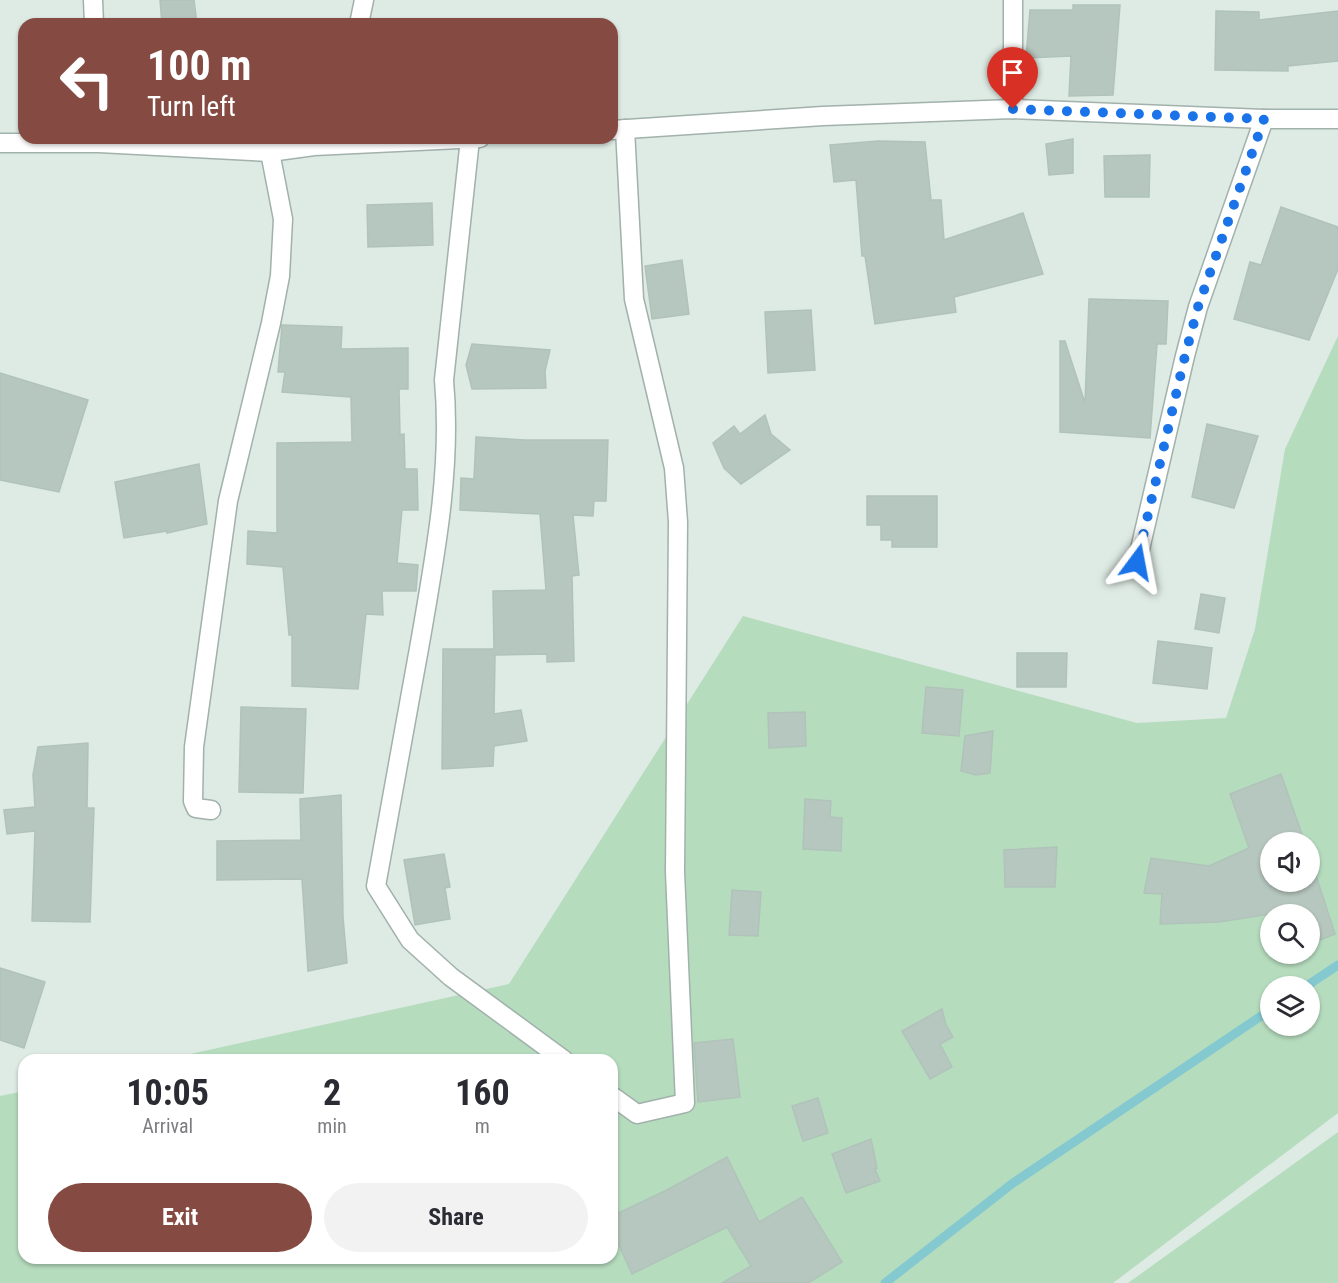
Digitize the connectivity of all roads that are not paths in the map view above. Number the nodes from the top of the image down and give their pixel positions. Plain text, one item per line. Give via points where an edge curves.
1 (93, 0) edge
2 (364, 0) edge
3 (1012, 0) edge
4 (94, 18) edge
5 (361, 18) edge
6 (1013, 109) junction
7 (1264, 119) junction
8 (1338, 119) edge
9 (619, 129) edge
10 (18, 142) edge
11 (0, 143) edge
12 (155, 144) edge
13 (307, 144) edge
14 (469, 144) edge
15 (270, 152) junction
16 (1137, 562) dead end
17 (211, 810) dead end
18 (556, 1054) edge
19 (618, 1100) edge

1 - 4 street
2 - 5 street
3 - 6 street
6 - 7 street
6 - 9 street
7 - 8 street
7 - 16 street via 1195,317
9 - 19 street via 634,299 674,468 678,522 675,872 685,1103 637,1114
10 - 11 street
12 - 15 street
13 - 15 street
14 - 18 street via 444,380 445,470 432,576 376,886 410,940 451,977
15 - 17 street via 282,219 280,276 228,501 194,747 193,801 196,808

